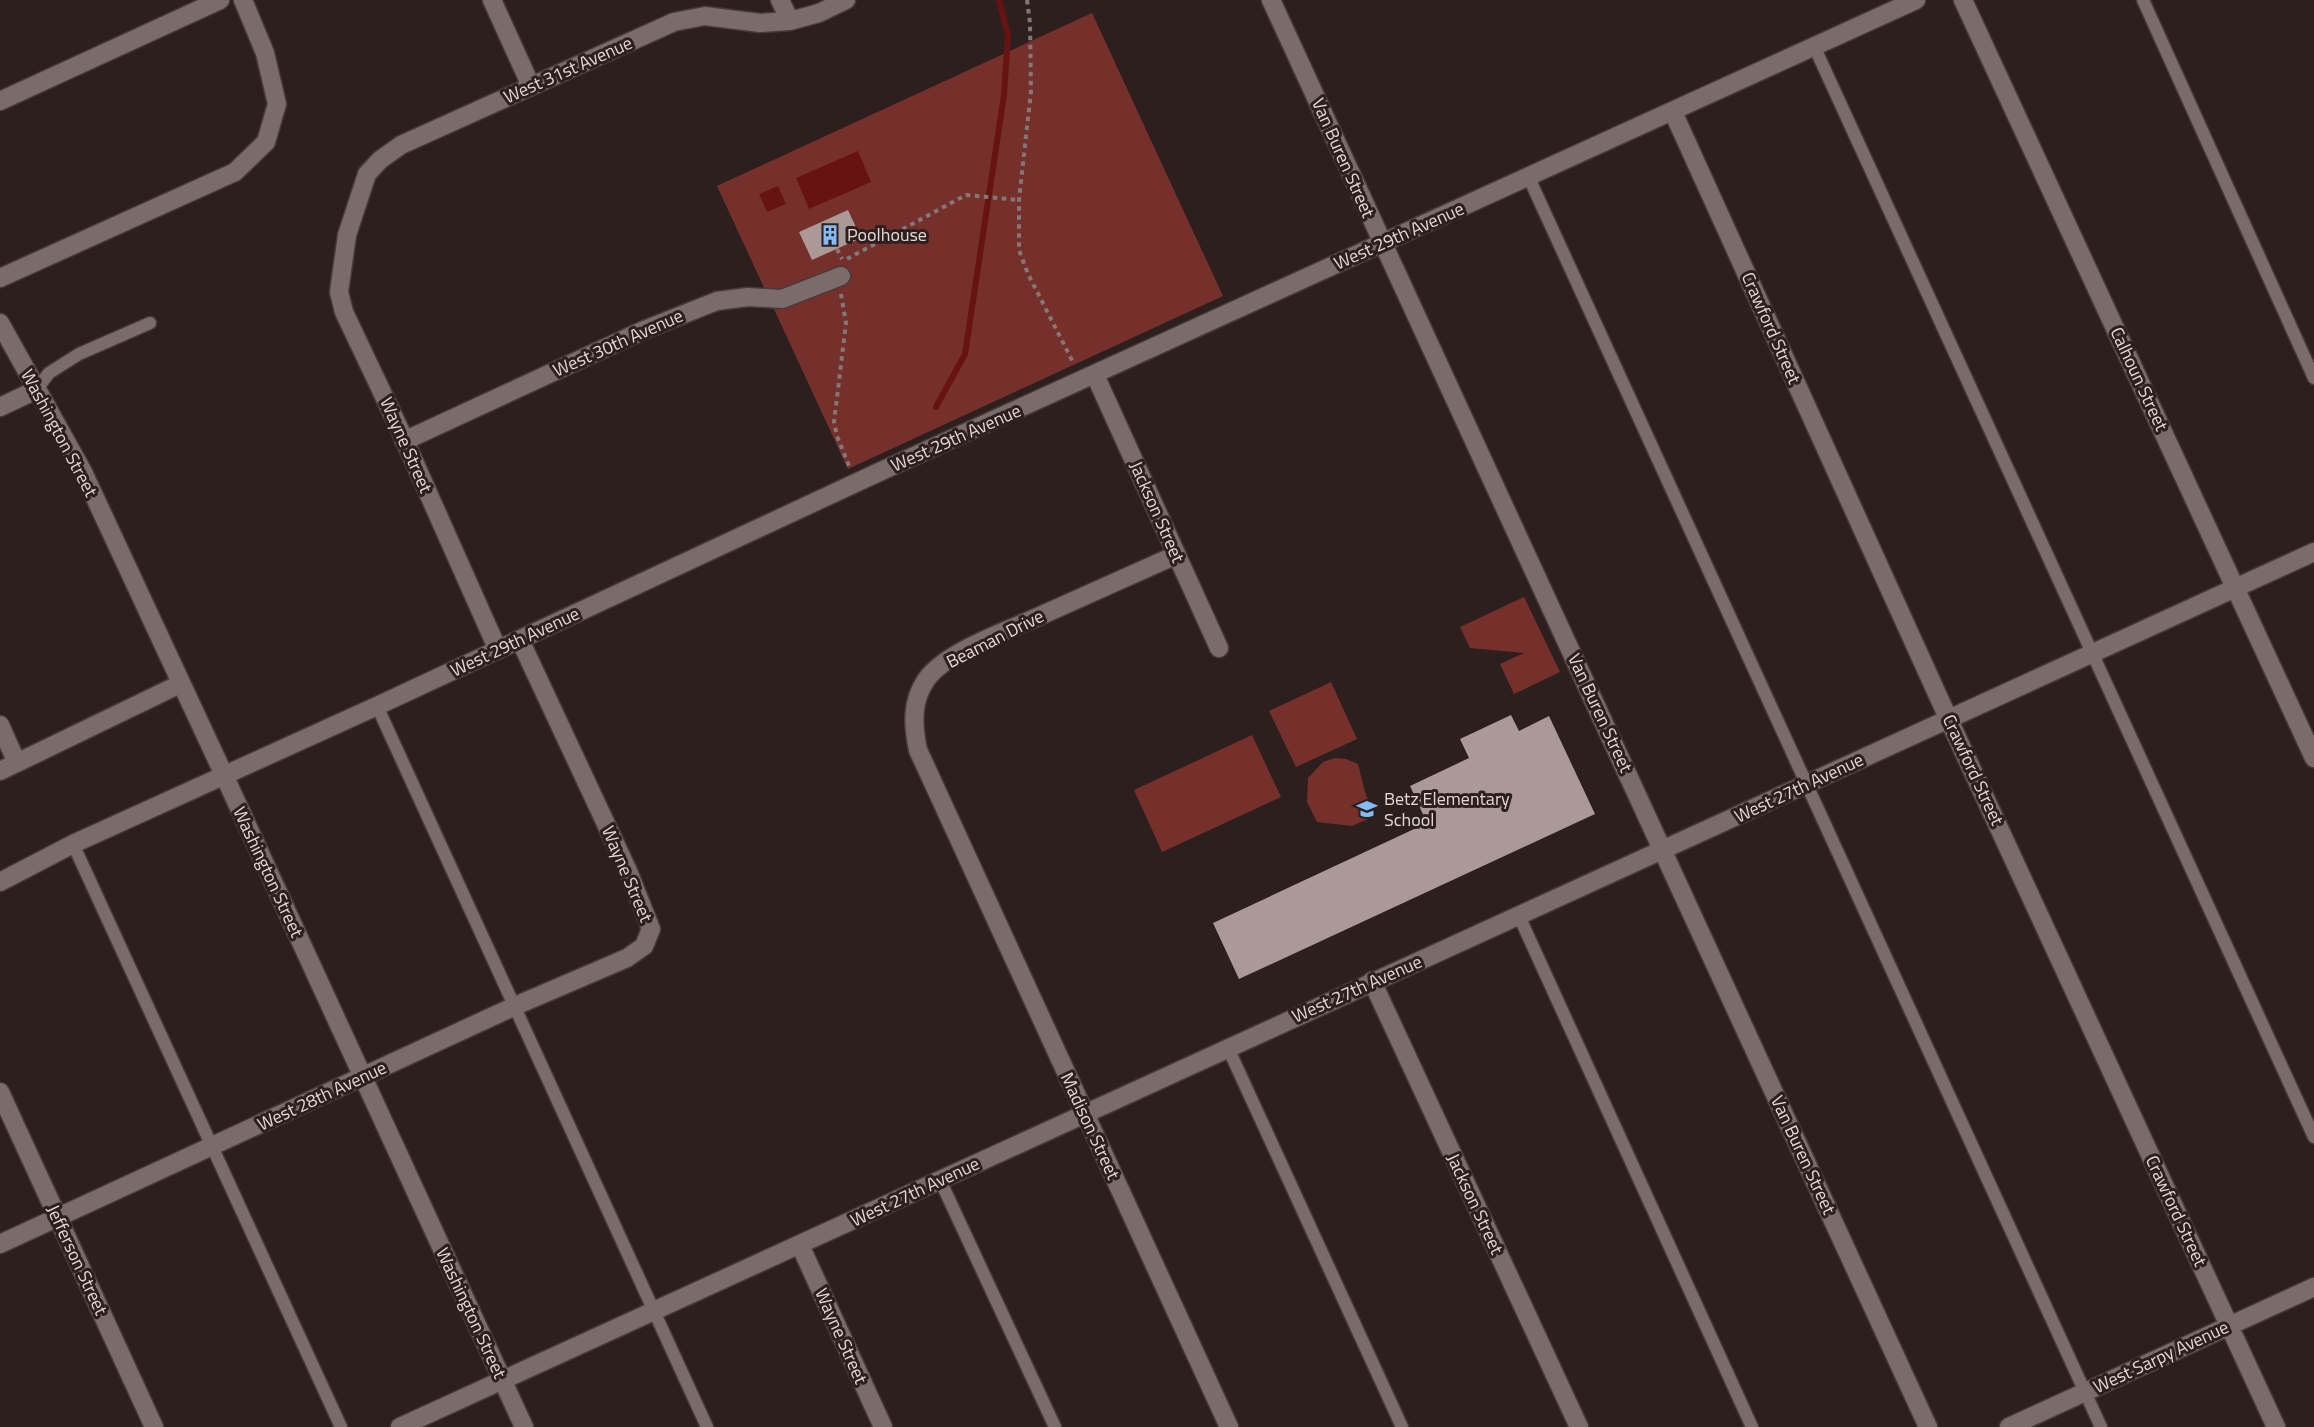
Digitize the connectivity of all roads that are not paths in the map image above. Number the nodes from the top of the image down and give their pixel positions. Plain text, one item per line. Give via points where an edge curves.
1 (220, 0) edge
2 (243, 0) edge
3 (492, 0) edge
4 (780, 0) edge
5 (846, 0) edge
6 (1271, 0) edge
7 (1916, 0) edge
8 (1964, 0) edge
9 (2143, 0) edge
10 (789, 21) junction
11 (1814, 46) junction
12 (531, 87) junction
13 (0, 101) edge
14 (1673, 112) junction
15 (1528, 178) junction
16 (347, 235) joint
17 (1382, 244) junction
18 (841, 276) road end
19 (0, 278) edge
20 (0, 323) edge
21 (150, 323) dead end
22 (1089, 378) junction
23 (2314, 378) edge
24 (36, 390) junction
25 (0, 407) edge
26 (404, 441) junction
27 (2314, 552) edge
28 (1176, 555) junction
29 (2235, 588) junction
30 (520, 640) junction
31 (1218, 648) dead end
32 (498, 650) junction
33 (2092, 654) junction
34 (180, 684) junction
35 (377, 706) junction
36 (1949, 720) junction
37 (0, 725) edge
38 (2314, 758) edge
39 (17, 763) junction
40 (0, 771) edge
41 (224, 775) junction
42 (1806, 784) junction
43 (952, 825) joint
44 (73, 844) junction
45 (1664, 850) junction
46 (0, 882) edge
47 (1519, 916) junction
48 (644, 946) joint
49 (1372, 981) junction
50 (515, 1006) junction
51 (1228, 1048) junction
52 (362, 1077) junction
53 (0, 1092) edge
54 (1084, 1113) junction
55 (2314, 1137) edge
56 (213, 1147) junction
57 (940, 1180) junction
58 (57, 1217) junction
59 (0, 1244) edge
60 (800, 1245) junction
61 (2314, 1287) edge
62 (652, 1311) junction
63 (2229, 1326) junction
64 (502, 1380) junction
65 (2085, 1392) junction
66 (154, 1427) edge
67 (341, 1427) edge
68 (400, 1427) edge
69 (524, 1427) edge
70 (707, 1427) edge
71 (883, 1427) edge
72 (1055, 1427) edge
73 (1229, 1427) edge
74 (1402, 1427) edge
75 (1579, 1427) edge
76 (1752, 1427) edge
77 (1928, 1427) edge
78 (2009, 1427) edge
79 (2101, 1427) edge
80 (2276, 1427) edge

1 - 13 street
2 - 19 street via 265,53 277,104 266,142 236,172
3 - 12 street
4 - 10 street
5 - 10 street, West 31st Avenue
6 - 17 street, Van Buren Street
7 - 11 street, West 29th Avenue
8 - 29 street, Calhoun Street
9 - 23 lane
10 - 12 street, West 31st Avenue via 760,23 705,16 674,22
11 - 14 street, West 29th Avenue
11 - 33 lane
12 - 16 street, West 31st Avenue via 401,146 380,160 367,174
14 - 15 street, West 29th Avenue
14 - 36 street, Crawford Street
15 - 17 street, West 29th Avenue
15 - 42 lane
16 - 26 street, Wayne Street via 339,292 344,312
17 - 22 street, West 29th Avenue
17 - 45 street, Van Buren Street
18 - 26 street, West 30th Avenue via 782,299 717,300
20 - 24 street, Washington Street
21 - 24 lane via 79,354 49,373
22 - 28 street, Jackson Street
22 - 30 street, West 29th Avenue
24 - 25 street
24 - 34 street, Washington Street via 83,472
26 - 32 street, Wayne Street
27 - 29 street, West 27th Avenue
28 - 31 street, Jackson Street
28 - 43 street, Beaman Drive via 983,641 949,659 927,679 915,702 913,726 918,750
29 - 33 street, West 27th Avenue
29 - 38 street, Calhoun Street
30 - 32 street, West 29th Avenue
30 - 48 street, Wayne Street via 628,871 651,928
32 - 35 street, West 29th Avenue
33 - 36 street, West 27th Avenue
33 - 55 lane
34 - 39 street
34 - 41 street, Washington Street
35 - 41 street, West 29th Avenue
35 - 50 lane
36 - 42 street, West 27th Avenue
36 - 63 street, Crawford Street
37 - 39 street
39 - 40 street
41 - 44 street, West 29th Avenue
41 - 52 street, Washington Street
42 - 45 street, West 27th Avenue
42 - 65 lane
43 - 54 street, Madison Street
44 - 46 street, West 29th Avenue
44 - 56 lane
45 - 47 street, West 27th Avenue
45 - 77 street, Van Buren Street
47 - 49 street, West 27th Avenue
47 - 76 lane
48 - 50 street, West 28th Avenue via 627,958
49 - 51 street, West 27th Avenue
49 - 75 street, Jackson Street
50 - 52 street, West 28th Avenue
50 - 62 lane
51 - 54 street, West 27th Avenue
51 - 74 lane
52 - 56 street, West 28th Avenue
52 - 64 street, Washington Street
53 - 58 street, Jefferson Street
54 - 57 street, West 27th Avenue
54 - 73 street, Madison Street
56 - 58 street, West 28th Avenue
56 - 67 lane
57 - 60 street, West 27th Avenue
57 - 72 lane
58 - 59 street, West 28th Avenue
58 - 66 street, Jefferson Street
60 - 62 street, West 27th Avenue
60 - 71 street, Wayne Street
61 - 63 street, West Sarpy Avenue
62 - 64 street, West 27th Avenue
62 - 70 lane
63 - 65 street, West Sarpy Avenue
63 - 80 street, Crawford Street
64 - 68 street, West 27th Avenue
64 - 69 street, Washington Street
65 - 78 street, West Sarpy Avenue
65 - 79 lane

